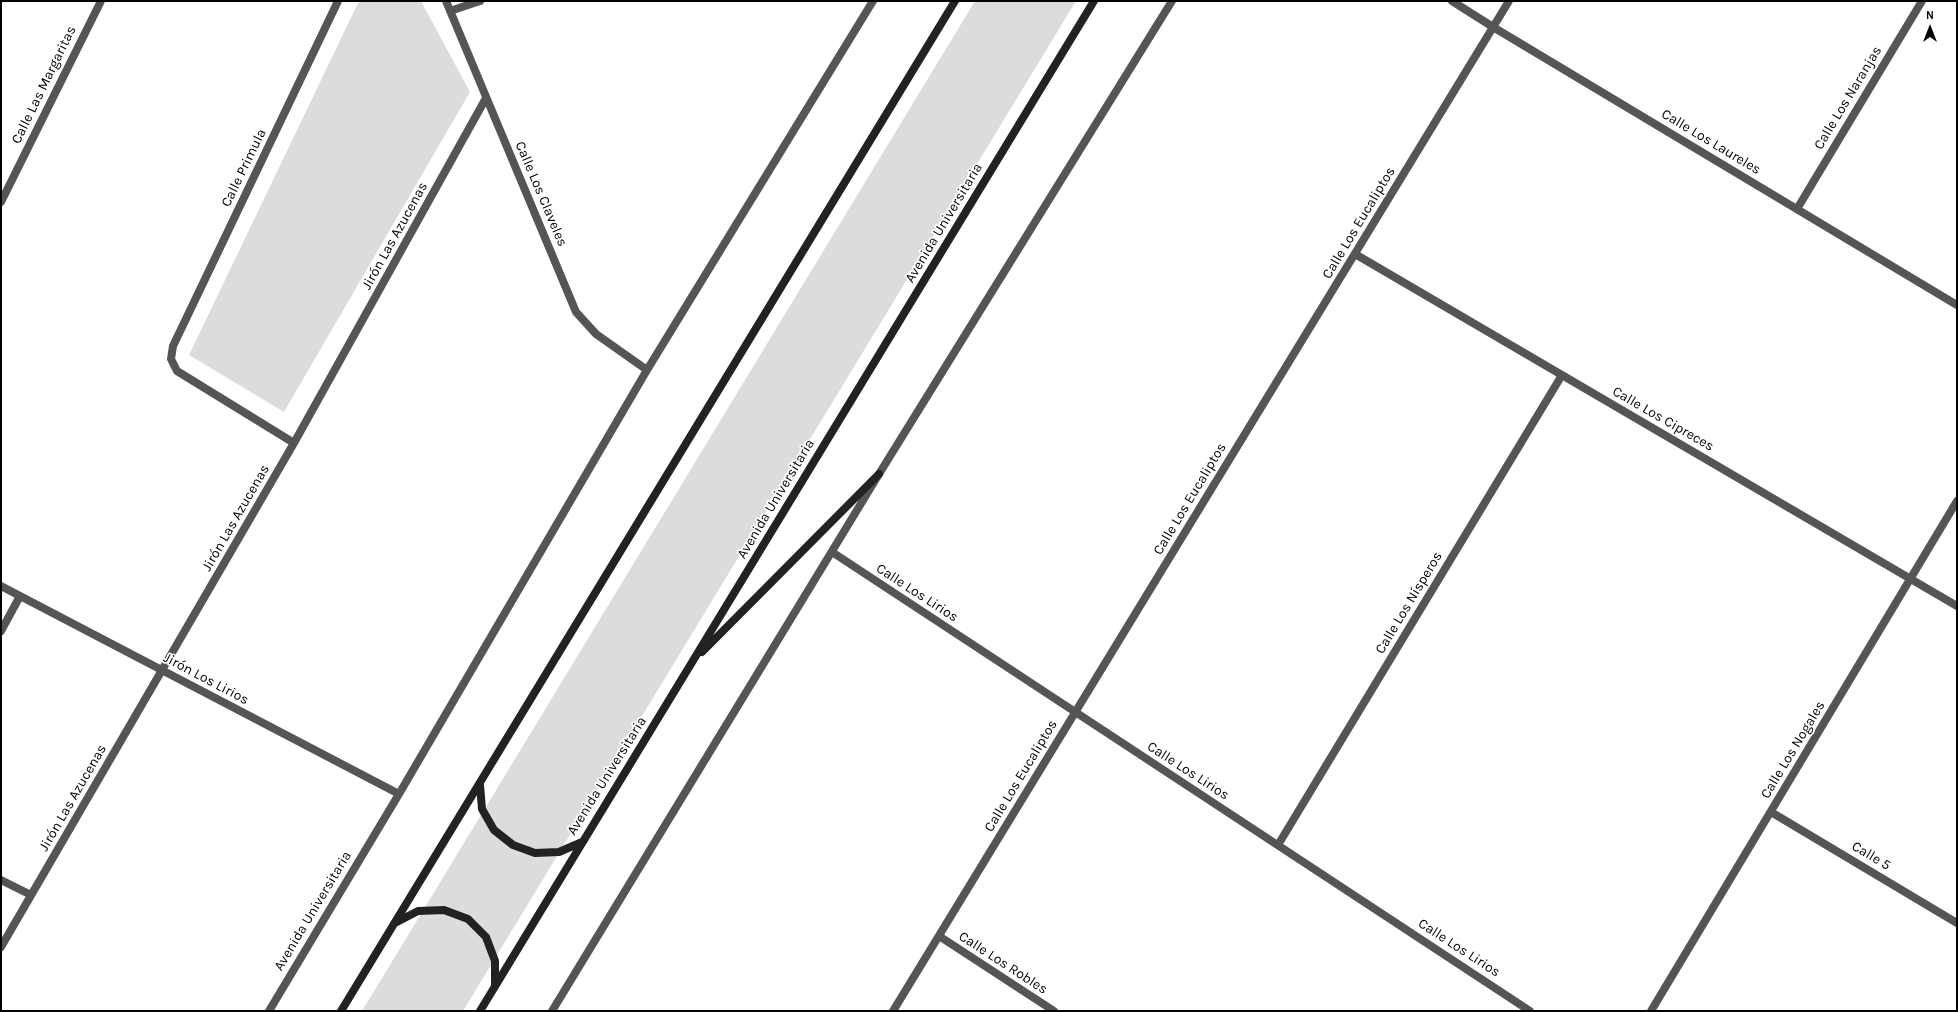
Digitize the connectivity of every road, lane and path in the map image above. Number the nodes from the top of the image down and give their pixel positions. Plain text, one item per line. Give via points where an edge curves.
1 (100, 1) edge
2 (338, 1) edge
3 (446, 1) edge
4 (480, 1) edge
5 (873, 1) edge
6 (955, 1) edge
7 (1094, 1) edge
8 (1172, 1) edge
9 (1452, 1) edge
10 (1509, 1) edge
11 (1922, 1) edge
12 (450, 11) junction
13 (1493, 28) junction
14 (486, 98) junction
15 (1, 202) edge
16 (1797, 209) junction
17 (1355, 254) junction
18 (1957, 304) edge
19 (647, 370) junction
20 (1562, 375) junction
21 (294, 443) junction
22 (879, 474) junction
23 (1957, 501) edge
24 (832, 552) junction
25 (1910, 579) junction
26 (1, 586) edge
27 (20, 596) junction
28 (1957, 606) edge
29 (1, 631) edge
30 (692, 663) junction
31 (162, 670) junction
32 (1075, 713) junction
33 (480, 785) junction
34 (399, 794) junction
35 (1771, 812) junction
36 (582, 842) junction
37 (1278, 846) junction
38 (1, 880) edge
39 (31, 895) junction
40 (395, 923) junction
41 (1957, 923) edge
42 (939, 936) junction
43 (1, 947) edge
44 (495, 986) junction
45 (268, 1011) edge
46 (342, 1011) edge
47 (480, 1011) edge
48 (552, 1011) edge
49 (893, 1011) edge
50 (1054, 1011) edge
51 (1530, 1011) edge
52 (1651, 1011) edge

1 - 15 street, Calle Las Margaritas
2 - 21 street, Calle Primula via 173,346 171,359 177,371
3 - 12 street, Calle Los Claveles
4 - 12 street
5 - 19 street, Avenida Universitaria
6 - 33 main road
7 - 30 main road, Avenida Universitaria
8 - 22 street
9 - 13 street, Calle Los Laureles
10 - 13 street, Calle Los Eucaliptos
11 - 16 street, Calle Los Naranjas
12 - 14 street, Calle Los Claveles
13 - 16 street, Calle Los Laureles
13 - 17 street, Calle Los Eucaliptos
14 - 19 street, Calle Los Claveles via 576,312 596,334
14 - 21 street, Jirón Las Azucenas
16 - 18 street, Calle Los Laureles
17 - 20 street, Calle Los Cipreces
17 - 32 street, Calle Los Eucaliptos
19 - 34 street, Avenida Universitaria
20 - 25 street, Calle Los Cipreces
20 - 37 street, Calle Los Nísperos
21 - 31 street, Jirón Las Azucenas
22 - 24 street
22 - 30 main road
23 - 25 street, Calle Los Nogales
24 - 32 street, Calle Los Lirios
24 - 48 street
25 - 28 street, Calle Los Cipreces
25 - 35 street, Calle Los Nogales
26 - 27 street, Jirón Los Lirios
27 - 29 street
27 - 31 street, Jirón Los Lirios
30 - 36 main road, Avenida Universitaria
31 - 34 street, Jirón Los Lirios
31 - 39 street, Jirón Las Azucenas
32 - 37 street, Calle Los Lirios
32 - 42 street, Calle Los Eucaliptos
33 - 36 main road via 482,809 494,830 512,846 536,853 554,853
33 - 40 main road
34 - 45 street, Avenida Universitaria
35 - 41 street, Calle 5
35 - 52 street, Calle Los Nogales
36 - 44 main road, Avenida Universitaria
37 - 51 street, Calle Los Lirios
38 - 39 street
39 - 43 street, Jirón Las Azucenas
40 - 44 main road via 418,911 444,910 468,919 486,937 495,961
40 - 46 main road
42 - 49 street, Calle Los Eucaliptos
42 - 50 street, Calle Los Robles
44 - 47 main road, Avenida Universitaria

